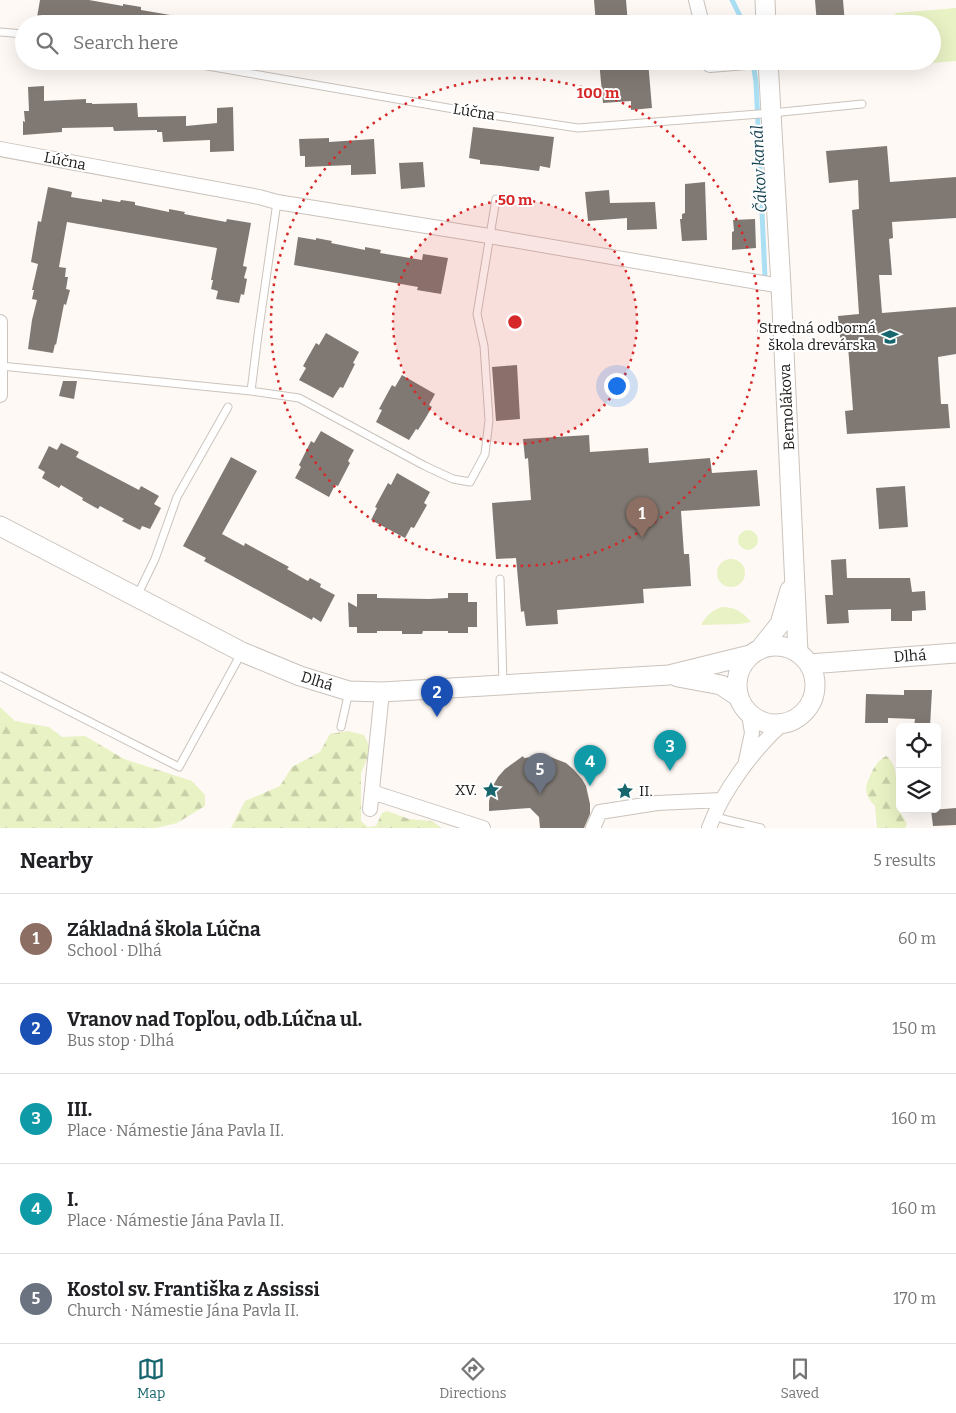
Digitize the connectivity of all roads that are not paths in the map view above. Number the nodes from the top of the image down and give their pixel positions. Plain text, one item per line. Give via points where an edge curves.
1 (696, 0) edge
2 (765, 0) edge
3 (700, 15) edge
4 (766, 15) edge
5 (0, 32) edge
6 (15, 33) edge
7 (231, 70) edge
8 (769, 70) edge
9 (862, 104) dead end
10 (772, 113) junction
11 (0, 149) edge
12 (496, 199) dead end
13 (277, 202) junction
14 (489, 236) junction
15 (781, 286) junction
16 (0, 322) edge
17 (1, 366) edge
18 (251, 391) junction
19 (0, 395) edge
20 (228, 406) dead end
21 (0, 526) edge
22 (795, 574) junction
23 (500, 579) dead end
24 (137, 596) junction
25 (242, 652) junction
26 (755, 652) junction
27 (956, 653) edge
28 (804, 658) junction
29 (864, 659) junction
30 (669, 675) junction
31 (0, 676) edge
32 (504, 685) junction
33 (349, 691) junction
34 (382, 692) junction
35 (814, 692) junction
36 (738, 697) junction
37 (749, 714) junction
38 (782, 724) junction
39 (342, 727) dead end
40 (744, 767) junction
41 (372, 792) junction
42 (722, 800) junction
43 (370, 810) dead end
44 (714, 814) junction
45 (483, 828) edge
46 (593, 828) edge
47 (709, 828) edge
48 (761, 828) edge

1 - 3 street
2 - 4 street
5 - 6 lane
7 - 10 lane, Lúčna via 578,128
8 - 10 street, Bernolákova
9 - 10 lane, Lúčna
10 - 15 street, Bernolákova
11 - 13 street, Lúčna
12 - 14 lane
13 - 14 street, Lúčna
13 - 18 lane
14 - 15 street, Lúčna
14 - 18 lane via 477,314 484,346 489,420 485,454 470,482 453,479 425,466 299,398
15 - 22 street, Bernolákova
16 - 17 street
17 - 18 lane
17 - 19 street
20 - 24 lane via 178,497
21 - 24 street, Dlhá
22 - 26 street via 780,624
22 - 28 street, Bernolákova
23 - 32 lane
24 - 25 street, Dlhá
25 - 31 lane via 179,767
25 - 33 street, Dlhá via 300,676
26 - 28 street via 780,646
26 - 30 street
26 - 36 street via 743,664 738,675
27 - 29 street, Dlhá
28 - 29 street, Dlhá
28 - 35 street via 813,673
29 - 35 street via 831,673
30 - 32 street, Dlhá
30 - 36 street via 721,685
32 - 34 street, Dlhá
33 - 34 street, Dlhá
33 - 39 lane
34 - 41 street
35 - 38 street via 799,716
36 - 37 street
37 - 38 street via 770,724
37 - 40 street via 752,733
38 - 40 street via 765,739
40 - 42 street
41 - 43 street
41 - 45 street
42 - 44 street
42 - 46 street via 600,812
44 - 47 street
44 - 48 lane

